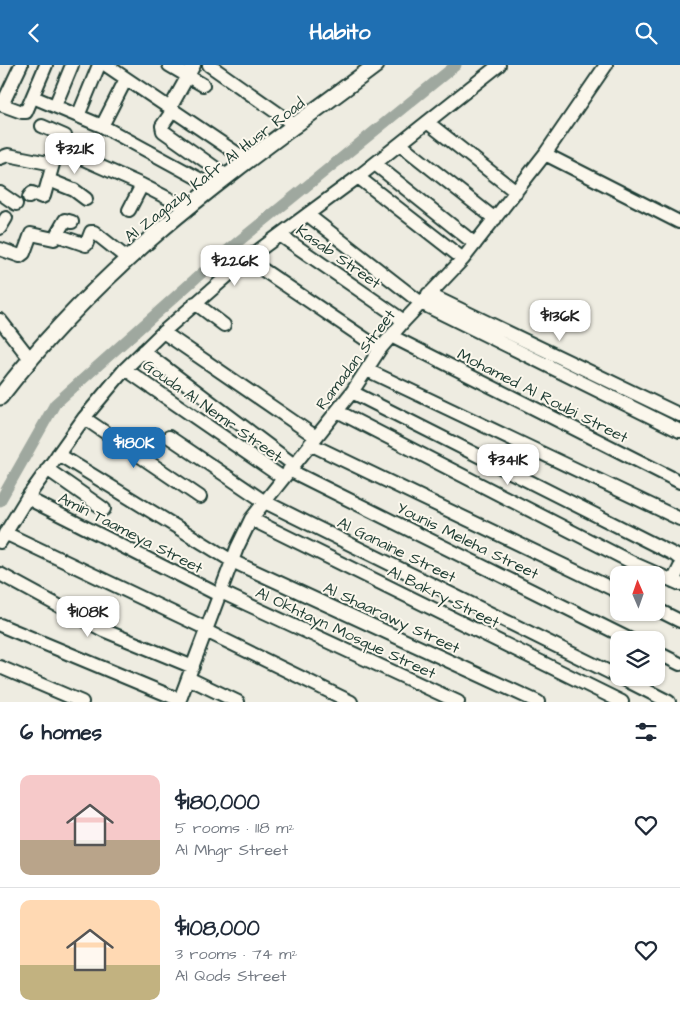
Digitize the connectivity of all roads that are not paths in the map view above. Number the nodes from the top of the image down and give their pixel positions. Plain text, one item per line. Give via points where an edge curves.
1 (21, 65) edge
2 (46, 65) edge
3 (72, 65) edge
4 (99, 65) edge
5 (106, 65) edge
6 (169, 65) edge
7 (209, 65) edge
8 (376, 65) edge
9 (498, 65) edge
10 (604, 66) edge
11 (191, 68) edge
12 (126, 79) junction
13 (203, 85) dead end
14 (33, 97) junction
15 (1, 104) edge
16 (55, 106) junction
17 (172, 109) junction
18 (78, 116) junction
19 (427, 122) junction
20 (42, 126) dead end
21 (102, 126) junction
22 (296, 126) junction
23 (400, 144) junction
24 (546, 154) junction
25 (0, 158) edge
26 (248, 161) junction
27 (375, 164) junction
28 (228, 177) junction
29 (358, 177) junction
30 (49, 180) junction
31 (142, 185) junction
32 (214, 187) junction
33 (516, 192) junction
34 (0, 193) edge
35 (29, 197) dead end
36 (86, 199) dead end
37 (16, 204) dead end
38 (188, 208) junction
39 (129, 210) dead end
40 (308, 215) junction
41 (495, 219) junction
42 (72, 222) dead end
43 (679, 222) edge
44 (57, 235) junction
45 (280, 235) junction
46 (475, 244) junction
47 (0, 249) edge
48 (128, 259) junction
49 (247, 259) junction
50 (462, 259) junction
51 (424, 299) junction
52 (196, 303) junction
53 (0, 320) edge
54 (404, 321) junction
55 (224, 325) dead end
56 (163, 332) junction
57 (391, 336) junction
58 (380, 349) junction
59 (143, 351) junction
60 (31, 360) junction
61 (125, 369) junction
62 (367, 370) junction
63 (352, 392) junction
64 (0, 397) edge
65 (337, 411) junction
66 (680, 415) edge
67 (84, 418) junction
68 (680, 431) edge
69 (169, 437) dead end
70 (313, 440) junction
71 (58, 454) junction
72 (47, 469) junction
73 (289, 471) junction
74 (680, 483) edge
75 (27, 497) junction
76 (200, 497) dead end
77 (265, 502) junction
78 (104, 509) dead end
79 (251, 519) junction
80 (680, 519) edge
81 (2, 537) edge
82 (680, 559) edge
83 (232, 561) junction
84 (680, 567) edge
85 (0, 574) edge
86 (676, 583) edge
87 (610, 588) edge
88 (220, 594) junction
89 (665, 614) edge
90 (680, 621) edge
91 (0, 625) edge
92 (206, 630) junction
93 (613, 631) edge
94 (665, 656) edge
95 (680, 664) edge
96 (0, 667) edge
97 (190, 673) junction
98 (610, 673) edge
99 (637, 686) edge
100 (179, 701) edge
101 (82, 702) edge
102 (238, 702) edge
103 (351, 702) edge
104 (458, 702) edge
105 (538, 702) edge
106 (622, 702) edge
107 (669, 702) edge

1 - 15 street
2 - 14 street
3 - 16 street
4 - 18 street
5 - 12 street
6 - 11 street
7 - 22 street
8 - 22 main road, Al Zagazig, Kafr Al Husr Road
9 - 19 street
10 - 24 street, Ramadan Street
11 - 13 street
11 - 17 street
12 - 17 street
12 - 21 street
14 - 15 street via 27,111 22,113
14 - 16 street
16 - 18 street
17 - 26 street
17 - 28 street via 163,131
18 - 21 street
19 - 23 street
19 - 33 street
20 - 31 street via 65,136 63,151
21 - 32 street
22 - 26 main road, Al Zagazig, Kafr Al Husr Road
23 - 27 street
23 - 41 street
24 - 33 street, Ramadan Street
24 - 43 street
25 - 30 street via 8,155 52,163 54,167
26 - 28 main road, Al Zagazig, Kafr Al Husr Road
27 - 29 street
27 - 46 street
28 - 32 main road, Al Zagazig, Kafr Al Husr Road
29 - 40 street
29 - 50 street
30 - 35 street via 44,196 32,193
30 - 36 street via 74,190
31 - 38 street
31 - 39 street
32 - 38 main road, Al Zagazig, Kafr Al Husr Road
33 - 41 street, Ramadan Street
34 - 37 street
38 - 48 main road, Al Zagazig, Kafr Al Husr Road
40 - 45 street
40 - 51 street
41 - 46 street, Ramadan Street
42 - 44 street via 64,220
44 - 47 street via 53,239 31,234 24,253 18,256
44 - 48 street via 86,245 94,232
45 - 49 street
45 - 54 street, Kasab Street
46 - 50 street, Ramadan Street
48 - 60 main road, Al Zagazig, Kafr Al Husr Road
49 - 52 street
49 - 58 street
50 - 51 street, Ramadan Street
51 - 54 street, Ramadan Street
51 - 66 street
51 - 68 street
52 - 55 street
52 - 56 street
53 - 60 street
54 - 57 street, Ramadan Street
56 - 59 street
56 - 70 street
57 - 58 street, Ramadan Street
57 - 74 street, Mohamed Al Roubi Street
58 - 62 street, Ramadan Street
59 - 61 street
59 - 73 street
60 - 64 main road, Al Zagazig, Kafr Al Husr Road
61 - 67 street
61 - 73 street, Gouda Al Nemr Street
62 - 63 street, Ramadan Street
62 - 80 street
63 - 65 street, Ramadan Street
63 - 82 street
65 - 70 street, Ramadan Street
65 - 86 street
67 - 71 street
67 - 76 street
69 - 77 street, Al Ganaine Street
70 - 73 street, Ramadan Street
70 - 87 street
71 - 72 street
71 - 83 street, Al Shaarawy Street
72 - 75 street
72 - 78 street
73 - 77 street, Ramadan Street
73 - 93 street, Younis Meleha Street
75 - 81 street
75 - 88 street, Amin Taameya Street
77 - 79 street, Ramadan Street
77 - 98 street, Al Ganaine Street
79 - 83 street, Ramadan Street
79 - 106 street, Al Bakry Street
81 - 92 street
83 - 88 street, Ramadan Street
83 - 105 street, Al Shaarawy Street
84 - 86 street
85 - 97 street
88 - 92 street, Ramadan Street
88 - 104 street, Al Okhtayn Mosque Street
89 - 90 street
91 - 100 street
92 - 97 street, Ramadan Street
92 - 103 street
94 - 95 street
96 - 101 street
97 - 100 street, Ramadan Street
97 - 102 street
99 - 107 street, Al Ganaine Street

